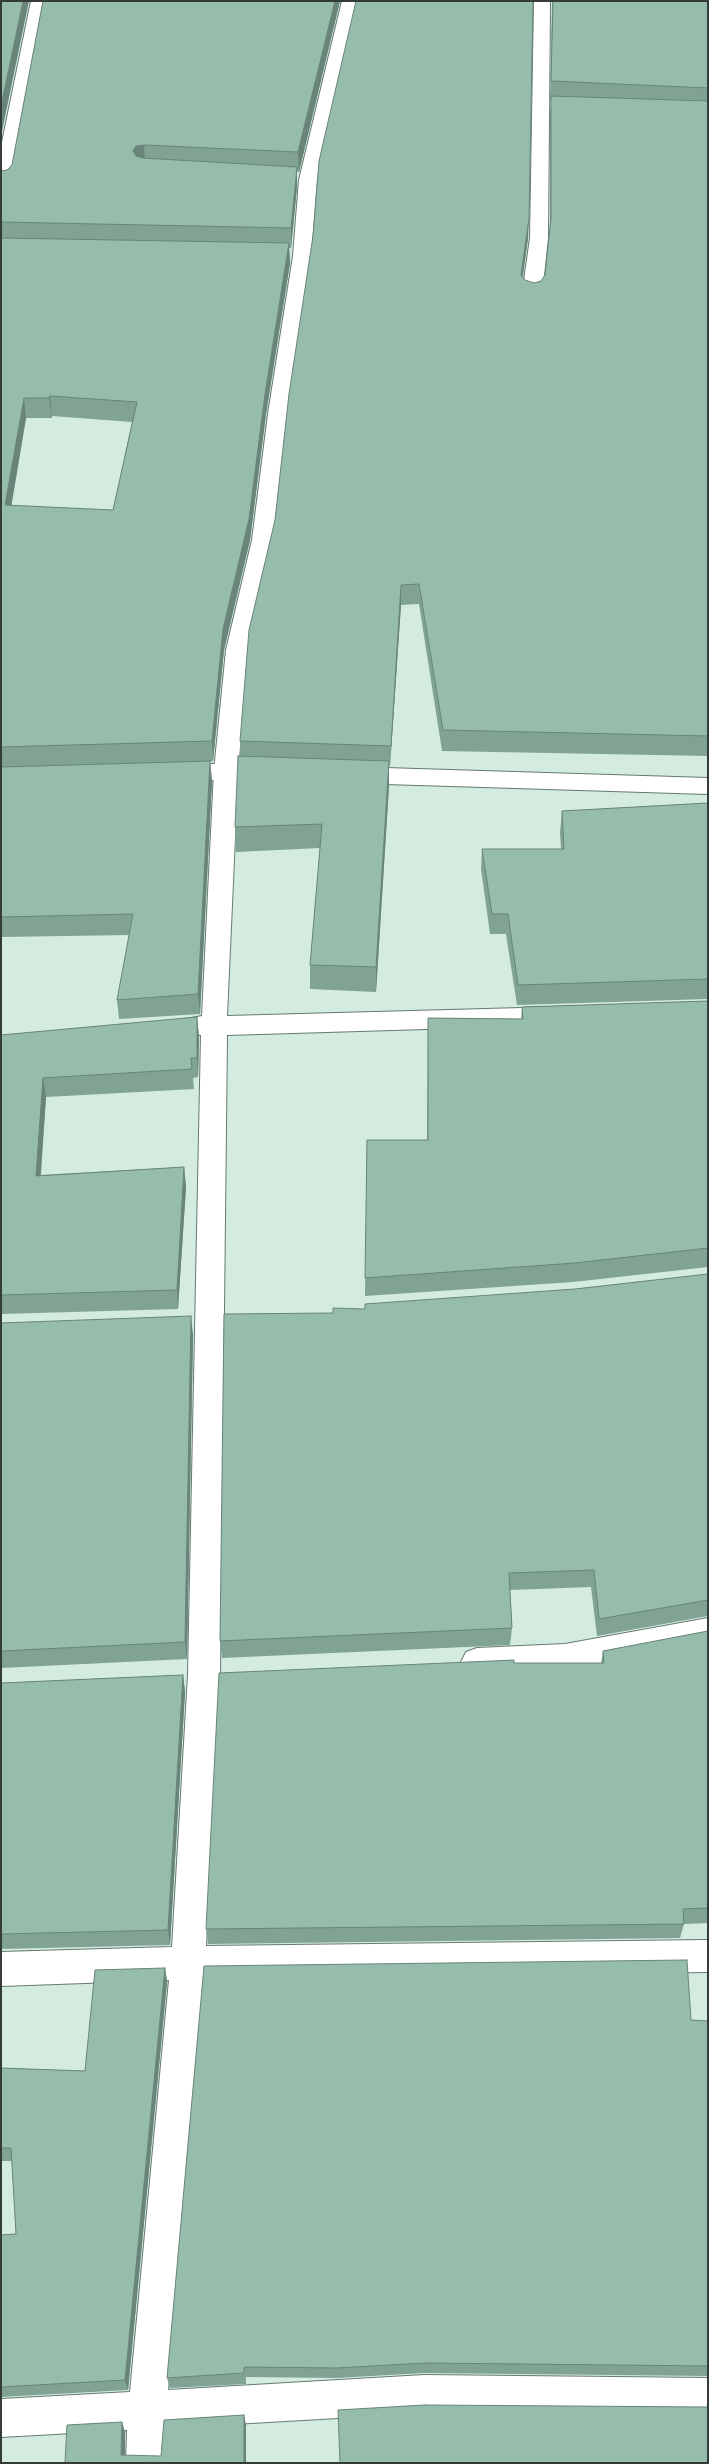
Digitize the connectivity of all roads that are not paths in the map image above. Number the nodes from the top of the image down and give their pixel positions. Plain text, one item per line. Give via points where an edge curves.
1 (39, 1) edge
2 (350, 1) edge
3 (542, 1) edge
4 (538, 107) junction
5 (558, 108) edge
6 (4, 184) edge
7 (532, 295) edge
8 (226, 771) junction
9 (148, 773) edge
10 (295, 773) edge
11 (334, 774) edge
12 (708, 786) edge
13 (583, 1015) edge
14 (214, 1025) junction
15 (175, 1027) edge
16 (238, 1319) edge
17 (209, 1321) junction
18 (179, 1322) edge
19 (708, 1632) edge
20 (448, 1664) edge
21 (708, 1956) edge
22 (188, 1964) junction
23 (1, 1969) edge
24 (708, 2397) edge
25 (148, 2408) junction
26 (1, 2418) edge
27 (146, 2463) edge

1 - 6 street
2 - 8 street via 298,180 278,414 263,540 237,650
3 - 4 street
4 - 5 street
4 - 7 street via 539,238
8 - 9 street
8 - 10 street
8 - 14 street
11 - 12 street
13 - 14 street
14 - 15 street
14 - 17 street
16 - 17 street
17 - 18 street
17 - 22 street via 204,1675
19 - 20 street via 565,1658
21 - 22 street
22 - 23 street
22 - 25 street
24 - 25 street via 424,2394
25 - 26 street
25 - 27 street

